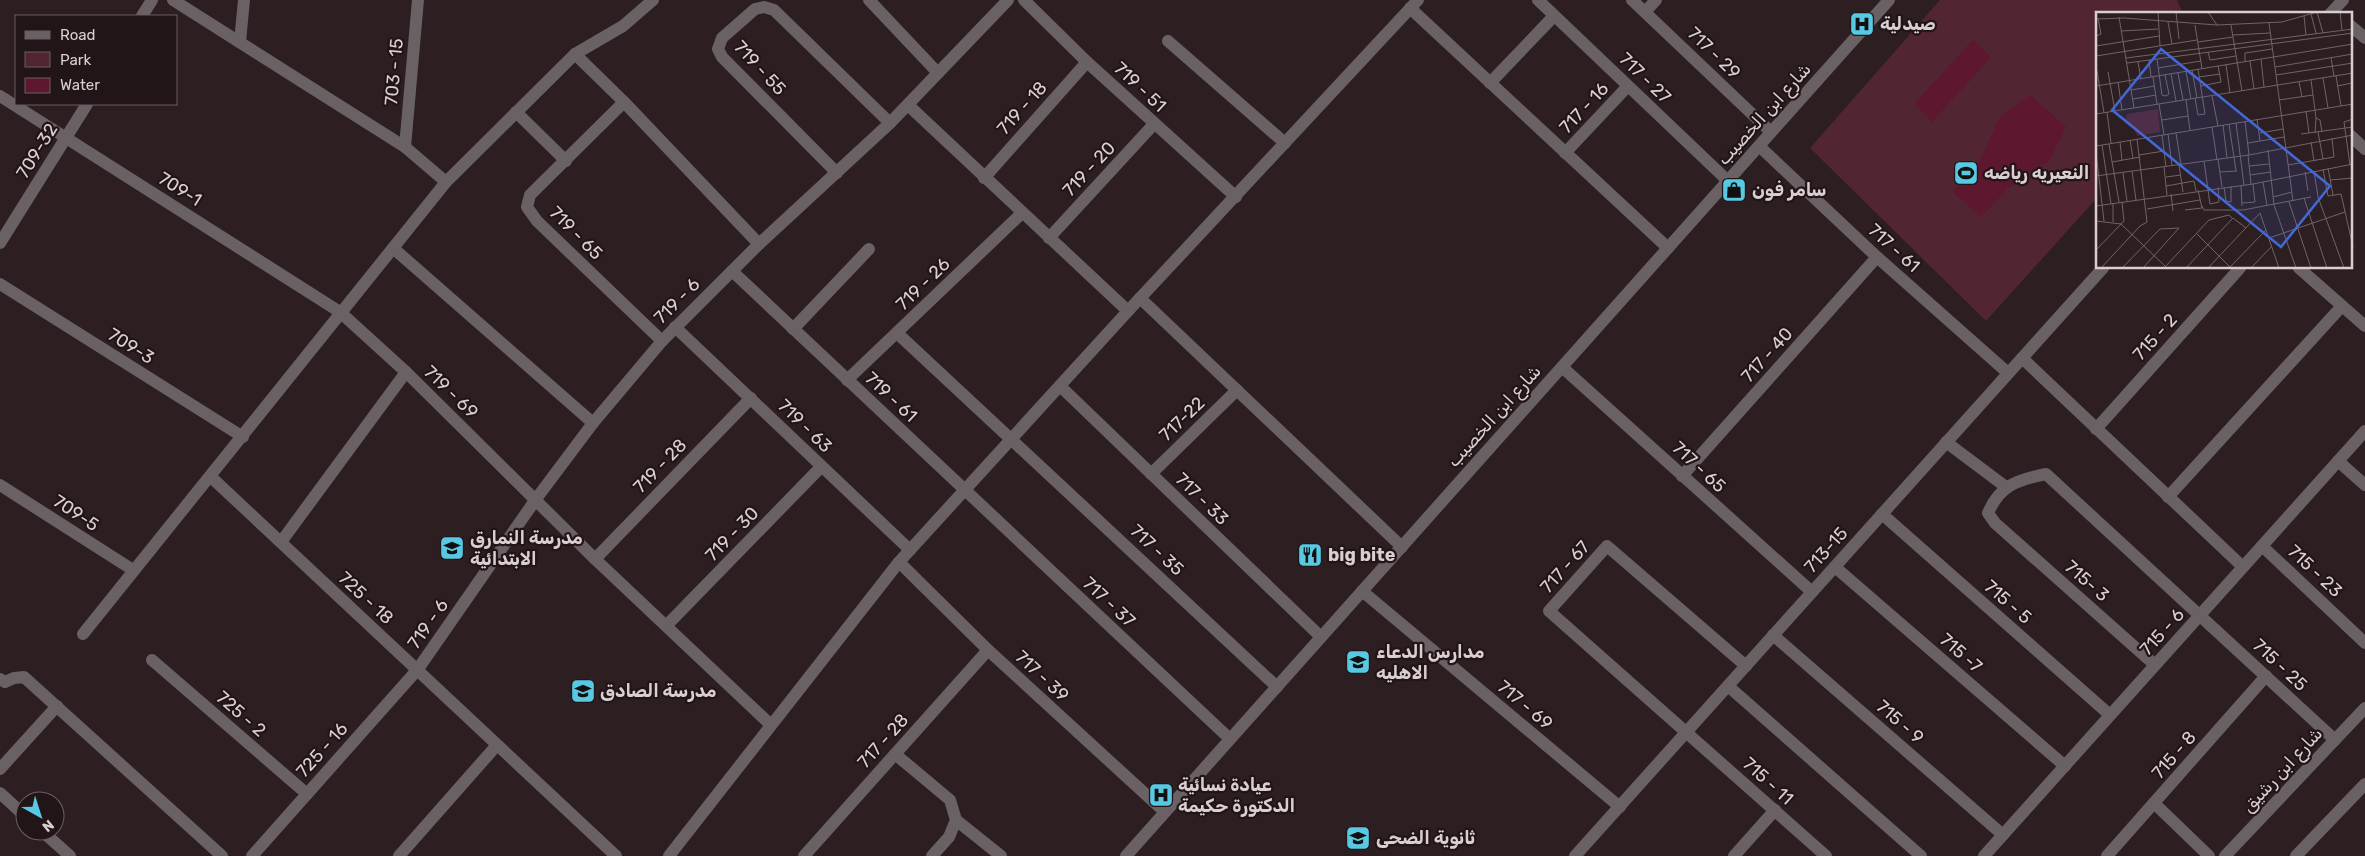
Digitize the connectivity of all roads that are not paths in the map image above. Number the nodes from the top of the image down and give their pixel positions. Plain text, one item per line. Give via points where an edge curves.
1 (152, 0) edge
2 (173, 0) edge
3 (244, 0) edge
4 (418, 0) edge
5 (653, 0) edge
6 (869, 0) edge
7 (1008, 0) edge
8 (1024, 0) edge
9 (1538, 0) edge
10 (1632, 0) edge
11 (1656, 0) edge
12 (1889, 0) edge
13 (2343, 0) edge
14 (1414, 4) edge
15 (1645, 12) junction
16 (2335, 12) edge
17 (143, 15) edge
18 (1554, 16) junction
19 (2352, 27) edge
20 (2365, 38) edge
21 (1168, 41) dead end
22 (240, 42) junction
23 (575, 54) junction
24 (1087, 62) junction
25 (938, 73) junction
26 (1490, 83) junction
27 (1628, 86) junction
28 (0, 96) edge
29 (624, 102) junction
30 (86, 105) edge
31 (908, 105) junction
32 (516, 112) junction
33 (890, 123) junction
34 (1154, 124) junction
35 (1772, 132) junction
36 (2352, 137) edge
37 (66, 138) junction
38 (1285, 143) junction
39 (1759, 146) junction
40 (405, 147) junction
41 (2365, 149) edge
42 (1565, 153) junction
43 (566, 161) junction
44 (837, 173) junction
45 (984, 178) junction
46 (1728, 181) junction
47 (446, 182) junction
48 (1236, 197) junction
49 (1022, 213) junction
50 (1049, 238) junction
51 (0, 243) edge
52 (759, 244) junction
53 (393, 248) junction
54 (1668, 248) junction
55 (868, 249) dead end
56 (1878, 257) junction
57 (2102, 269) edge
58 (2239, 269) edge
59 (2300, 269) edge
60 (732, 270) junction
61 (0, 284) edge
62 (1140, 298) junction
63 (2342, 306) junction
64 (1128, 311) junction
65 (340, 312) junction
66 (2365, 326) edge
67 (675, 327) junction
68 (793, 329) junction
69 (896, 333) junction
70 (662, 341) junction
71 (2022, 358) junction
72 (1562, 367) junction
73 (406, 372) junction
74 (2008, 373) junction
75 (847, 380) junction
76 (1060, 386) junction
77 (1237, 390) junction
78 (751, 398) junction
79 (593, 423) junction
80 (2096, 429) junction
81 (2365, 431) edge
82 (242, 437) junction
83 (1013, 439) junction
84 (1946, 442) junction
85 (2338, 461) junction
86 (822, 468) junction
87 (1151, 474) junction
88 (1682, 476) junction
89 (211, 477) junction
90 (0, 485) edge
91 (2365, 485) edge
92 (2006, 487) junction
93 (964, 491) junction
94 (2168, 497) junction
95 (536, 499) junction
96 (1882, 514) junction
97 (281, 542) junction
98 (2262, 546) junction
99 (1402, 547) junction
100 (910, 550) junction
101 (595, 558) junction
102 (899, 562) junction
103 (1834, 567) junction
104 (2243, 567) junction
105 (133, 570) junction
106 (1362, 591) junction
107 (1812, 592) junction
108 (2200, 615) junction
109 (667, 625) junction
110 (83, 634) dead end
111 (1773, 635) junction
112 (1321, 637) junction
113 (2365, 643) edge
114 (988, 650) junction
115 (152, 660) dead end
116 (2155, 665) junction
117 (1746, 666) junction
118 (418, 669) junction
119 (2266, 676) junction
120 (2, 681) edge
121 (1277, 686) junction
122 (1728, 686) junction
123 (57, 706) junction
124 (2365, 708) edge
125 (2110, 715) junction
126 (770, 725) junction
127 (1687, 731) junction
128 (1230, 739) junction
129 (2335, 740) junction
130 (497, 745) junction
131 (895, 754) junction
132 (2065, 766) junction
133 (0, 769) edge
134 (2365, 784) edge
135 (0, 793) edge
136 (307, 794) junction
137 (2154, 804) junction
138 (1620, 806) junction
139 (15, 807) edge
140 (1774, 810) junction
141 (1165, 812) junction
142 (956, 820) junction
143 (2003, 835) junction
144 (53, 841) edge
145 (70, 856) edge
146 (222, 856) edge
147 (252, 856) edge
148 (399, 856) edge
149 (616, 856) edge
150 (668, 856) edge
151 (804, 856) edge
152 (932, 856) edge
153 (1001, 856) edge
154 (1126, 856) edge
155 (1575, 856) edge
156 (1734, 856) edge
157 (1826, 856) edge
158 (1921, 856) edge
159 (1984, 856) edge
160 (2107, 856) edge
161 (2209, 856) edge
162 (2225, 856) edge
163 (2296, 856) edge

1 - 17 street
2 - 22 street
3 - 22 street
4 - 40 street, 703 - 15
5 - 23 street via 623,26
6 - 25 street
7 - 25 street, 719 - 6
8 - 24 street, 719 - 51
9 - 18 street, 717 - 27
10 - 15 street, 717 - 29
11 - 15 street
12 - 35 street, شارع ابن الخصيب
13 - 16 street
14 - 26 street
14 - 38 street
15 - 35 street, 717 - 29
18 - 26 street
18 - 27 street, 717 - 27
19 - 20 street
21 - 38 street
22 - 40 street
23 - 29 street
23 - 32 street
24 - 34 street, 719 - 51
24 - 45 street, 719 - 18
25 - 31 street, 719 - 6
26 - 42 street
27 - 42 street, 717 - 16
27 - 46 street, 717 - 27
28 - 37 street, 709-1
29 - 43 street, 719 - 65
29 - 52 street
30 - 37 street, 709-32
31 - 33 street, 719 - 6
31 - 45 street
32 - 43 street
32 - 47 street
33 - 44 street, 719 - 6
33 - 44 street, 719 - 55 via 774,10 755,9 722,38 718,49 722,57
34 - 48 street, 719 - 51
34 - 50 street, 719 - 20
35 - 39 street, شارع ابن الخصيب
36 - 41 street
37 - 51 street, 709-32
37 - 65 street, 709-1
38 - 48 street
39 - 46 street, شارع ابن الخصيب
39 - 56 street, 717 - 61
40 - 47 street
42 - 54 street
43 - 70 street, 719 - 65 via 530,195 527,207 537,221
44 - 52 street, 719 - 6
45 - 49 street
46 - 54 street, شارع ابن الخصيب
47 - 53 street
48 - 62 street
49 - 50 street
49 - 69 street, 719 - 26
50 - 64 street
52 - 60 street, 719 - 6
53 - 65 street
53 - 79 street
54 - 72 street, شارع ابن الخصيب
55 - 68 street
56 - 74 street, 717 - 61
56 - 88 street, 717 - 40
57 - 71 street, 713-15
58 - 80 street, 715 - 2
59 - 63 street
60 - 67 street, 719 - 6
60 - 68 street, 719 - 61
61 - 82 street, 709-3
62 - 64 street
62 - 77 street
63 - 66 street
63 - 94 street
64 - 76 street
65 - 73 street, 719 - 69
65 - 82 street
67 - 70 street, 719 - 6
67 - 78 street, 719 - 63
68 - 75 street, 719 - 61
69 - 75 street, 719 - 26
69 - 83 street, 717 - 35
70 - 79 street, 719 - 6
71 - 74 street, 713-15
71 - 80 street
72 - 88 street, 717 - 65
72 - 99 street, شارع ابن الخصيب
73 - 95 street, 719 - 69
73 - 97 street
74 - 84 street, 713-15
75 - 93 street, 719 - 61
76 - 83 street
76 - 87 street, 717 - 33
77 - 87 street, 717-22
77 - 99 street
78 - 86 street, 719 - 63
78 - 101 street, 719 - 28
79 - 95 street, 719 - 6
80 - 94 street
81 - 85 street, 715 - 6
82 - 89 street
83 - 93 street
83 - 121 street, 717 - 35
84 - 92 street
84 - 96 street, 713-15
85 - 91 street
85 - 98 street, 715 - 6
86 - 100 street, 719 - 63
86 - 109 street, 719 - 30
87 - 112 street, 717 - 33
88 - 107 street, 717 - 65
89 - 97 street, 725 - 18
89 - 105 street
90 - 105 street, 709-5
92 - 108 street, 715 - 25 via 2025,478 2046,474
92 - 116 street, 715- 3 via 1988,513 1995,523
93 - 100 street
93 - 128 street, 717 - 37
94 - 104 street
95 - 101 street, 719 - 69
95 - 118 street, 719 - 6
96 - 103 street, 713-15
96 - 125 street, 715 - 5
97 - 118 street, 725 - 18
98 - 104 street, 715 - 6
98 - 113 street, 715 - 23
99 - 106 street, شارع ابن الخصيب
100 - 102 street
101 - 109 street, 719 - 69
102 - 114 street, 717 - 39
102 - 126 street
103 - 107 street, 713-15
103 - 132 street, 715 -7
104 - 108 street, 715 - 6
105 - 110 street
106 - 112 street, شارع ابن الخصيب
106 - 138 street, 717 - 69
107 - 111 street, 713-15
108 - 116 street, 715 - 6
108 - 119 street, 715 - 25
109 - 126 street, 719 - 69
111 - 117 street, 713-15
111 - 143 street, 715 - 9
112 - 121 street, شارع ابن الخصيب
114 - 131 street, 717 - 28
114 - 141 street, 717 - 39
115 - 136 street, 725 - 2
116 - 125 street, 715 - 6
117 - 122 street, 713-15
117 - 127 street, 717 - 67 via 1607,546 1549,611
118 - 130 street, 725 - 18
118 - 136 street, 725 - 16
119 - 129 street, 715 - 25
119 - 137 street, 715 - 8
120 - 123 street via 24,676
121 - 128 street, شارع ابن الخصيب
122 - 127 street, 713-15
122 - 158 street
123 - 133 street
123 - 146 street
124 - 129 street, شارع ابن رشيق
125 - 132 street, 715 - 6
126 - 150 street
127 - 138 street, 713-15
127 - 140 street, 715 - 11
128 - 141 street, شارع ابن الخصيب
129 - 162 street, شارع ابن رشيق
130 - 148 street
130 - 149 street, 725 - 18
131 - 142 street via 950,800
131 - 151 street, 717 - 28
132 - 143 street, 715 - 6
134 - 163 street
135 - 139 street
136 - 147 street, 725 - 16
137 - 160 street, 715 - 8
137 - 161 street
138 - 155 street, 713-15
140 - 156 street
140 - 157 street, 715 - 11
141 - 154 street, شارع ابن الخصيب
142 - 152 street via 949,837
142 - 153 street
143 - 159 street, 715 - 6
144 - 145 street

